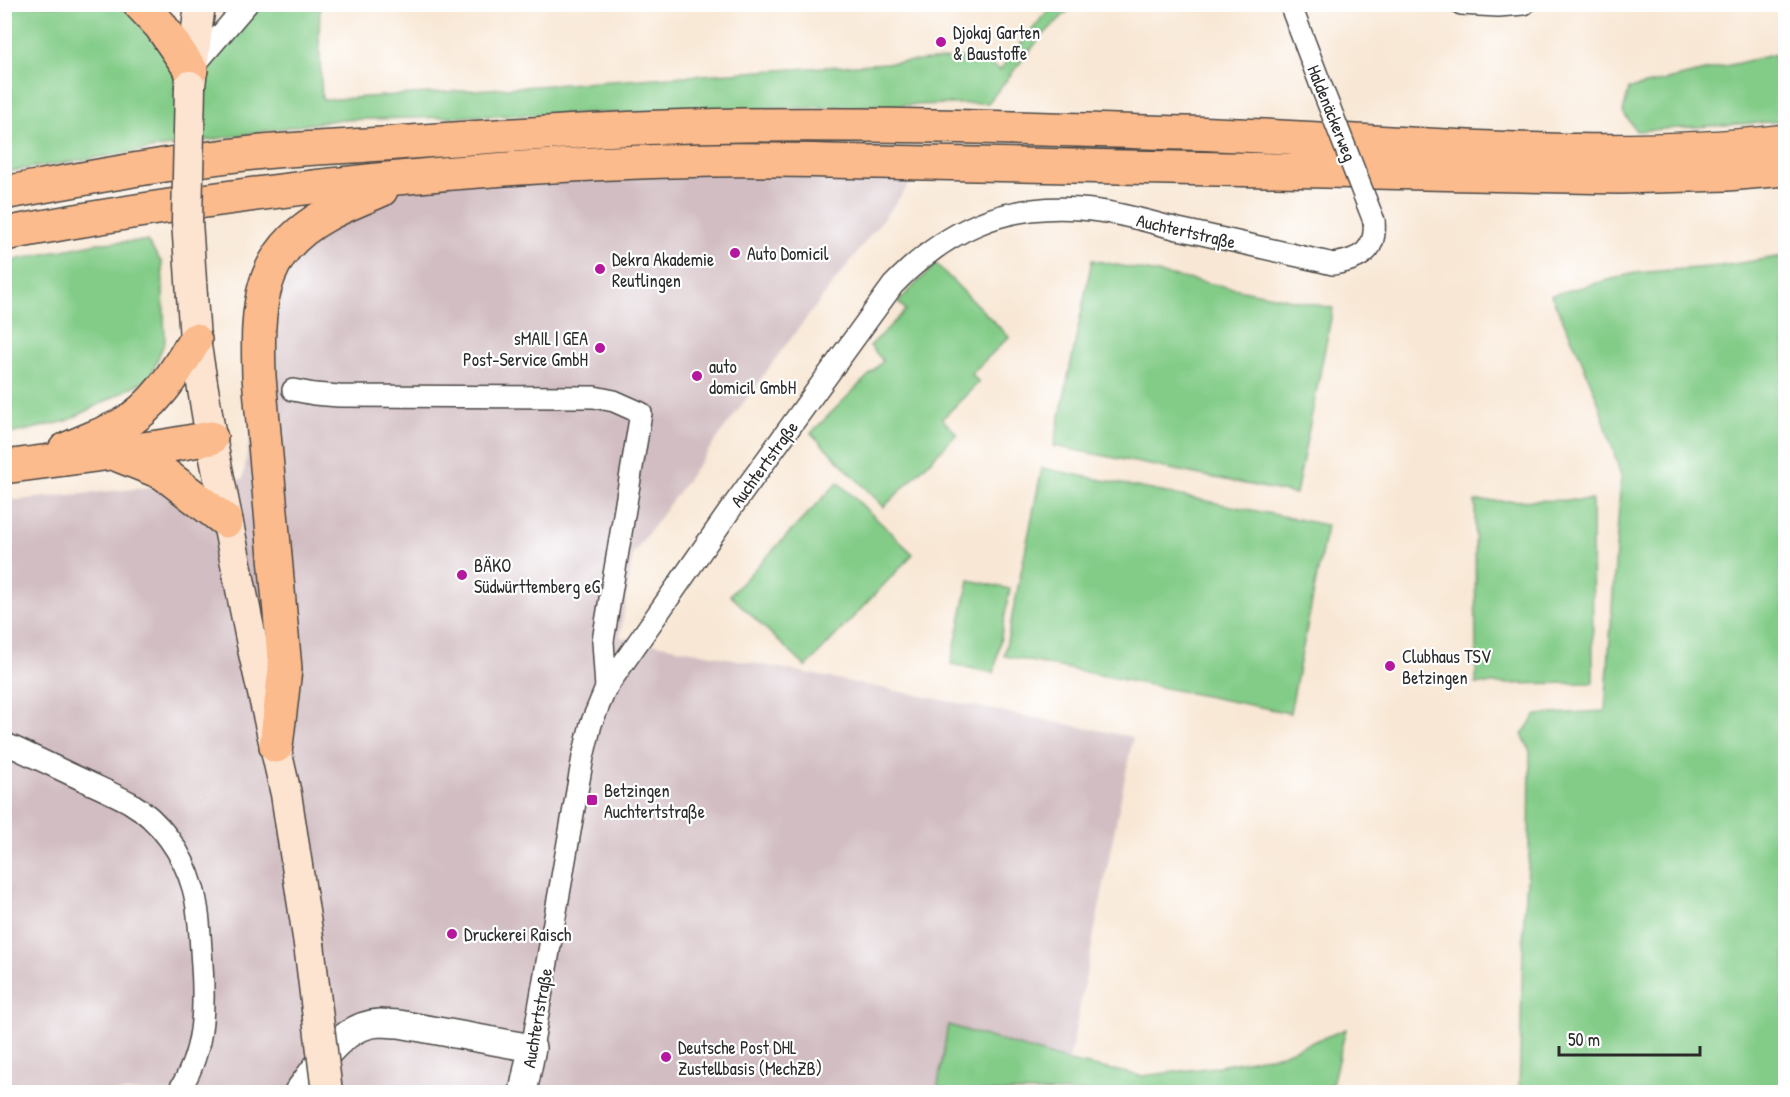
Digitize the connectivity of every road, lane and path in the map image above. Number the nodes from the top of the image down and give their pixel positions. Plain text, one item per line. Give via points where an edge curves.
1 (140, 4) edge
2 (200, 4) edge
3 (247, 4) edge
4 (1290, 4) edge
5 (1524, 4) edge
6 (1473, 5) edge
7 (190, 78) junction
8 (1785, 141) edge
9 (1785, 169) edge
10 (411, 177) junction
11 (4, 193) edge
12 (1374, 221) joint
13 (4, 234) edge
14 (195, 340) junction
15 (293, 390) dead end
16 (211, 438) junction
17 (113, 454) junction
18 (38, 462) junction
19 (4, 467) edge
20 (226, 521) junction
21 (606, 688) junction
22 (4, 743) edge
23 (276, 746) junction
24 (532, 1048) junction
25 (178, 1092) edge
26 (298, 1092) edge
27 (327, 1092) edge
28 (523, 1092) edge

1 - 7 highway via 160,25
2 - 7 main road
3 - 7 street
4 - 12 street, Haldenäckerweg, bridge
5 - 6 street
7 - 14 main road, bridge via 187,221
8 - 11 highway via 1674,149 1580,149 1008,128 665,127 252,153
9 - 10 highway via 1619,177 713,160
10 - 13 highway via 263,193
10 - 23 highway via 326,215 305,229 287,244 264,289 258,334 259,377 285,669
12 - 21 street, Auchtertstraße via 1374,238 1367,251 1333,264 1080,209 1010,213 962,230 927,252 893,285
14 - 16 main road
14 - 18 highway via 167,384 145,408 123,424
15 - 21 street via 339,396 594,397 641,413 603,641
16 - 17 highway
16 - 20 main road
17 - 18 highway
17 - 20 highway via 163,473
18 - 19 highway
20 - 23 main road
21 - 24 street, Auchtertstraße via 591,724 584,757
22 - 25 street via 128,802 152,820 179,853 194,889 198,914 204,1016 194,1061
23 - 27 main road, bridge via 309,944
24 - 26 street via 378,1023 362,1027 332,1049
24 - 28 street, Auchtertstraße

